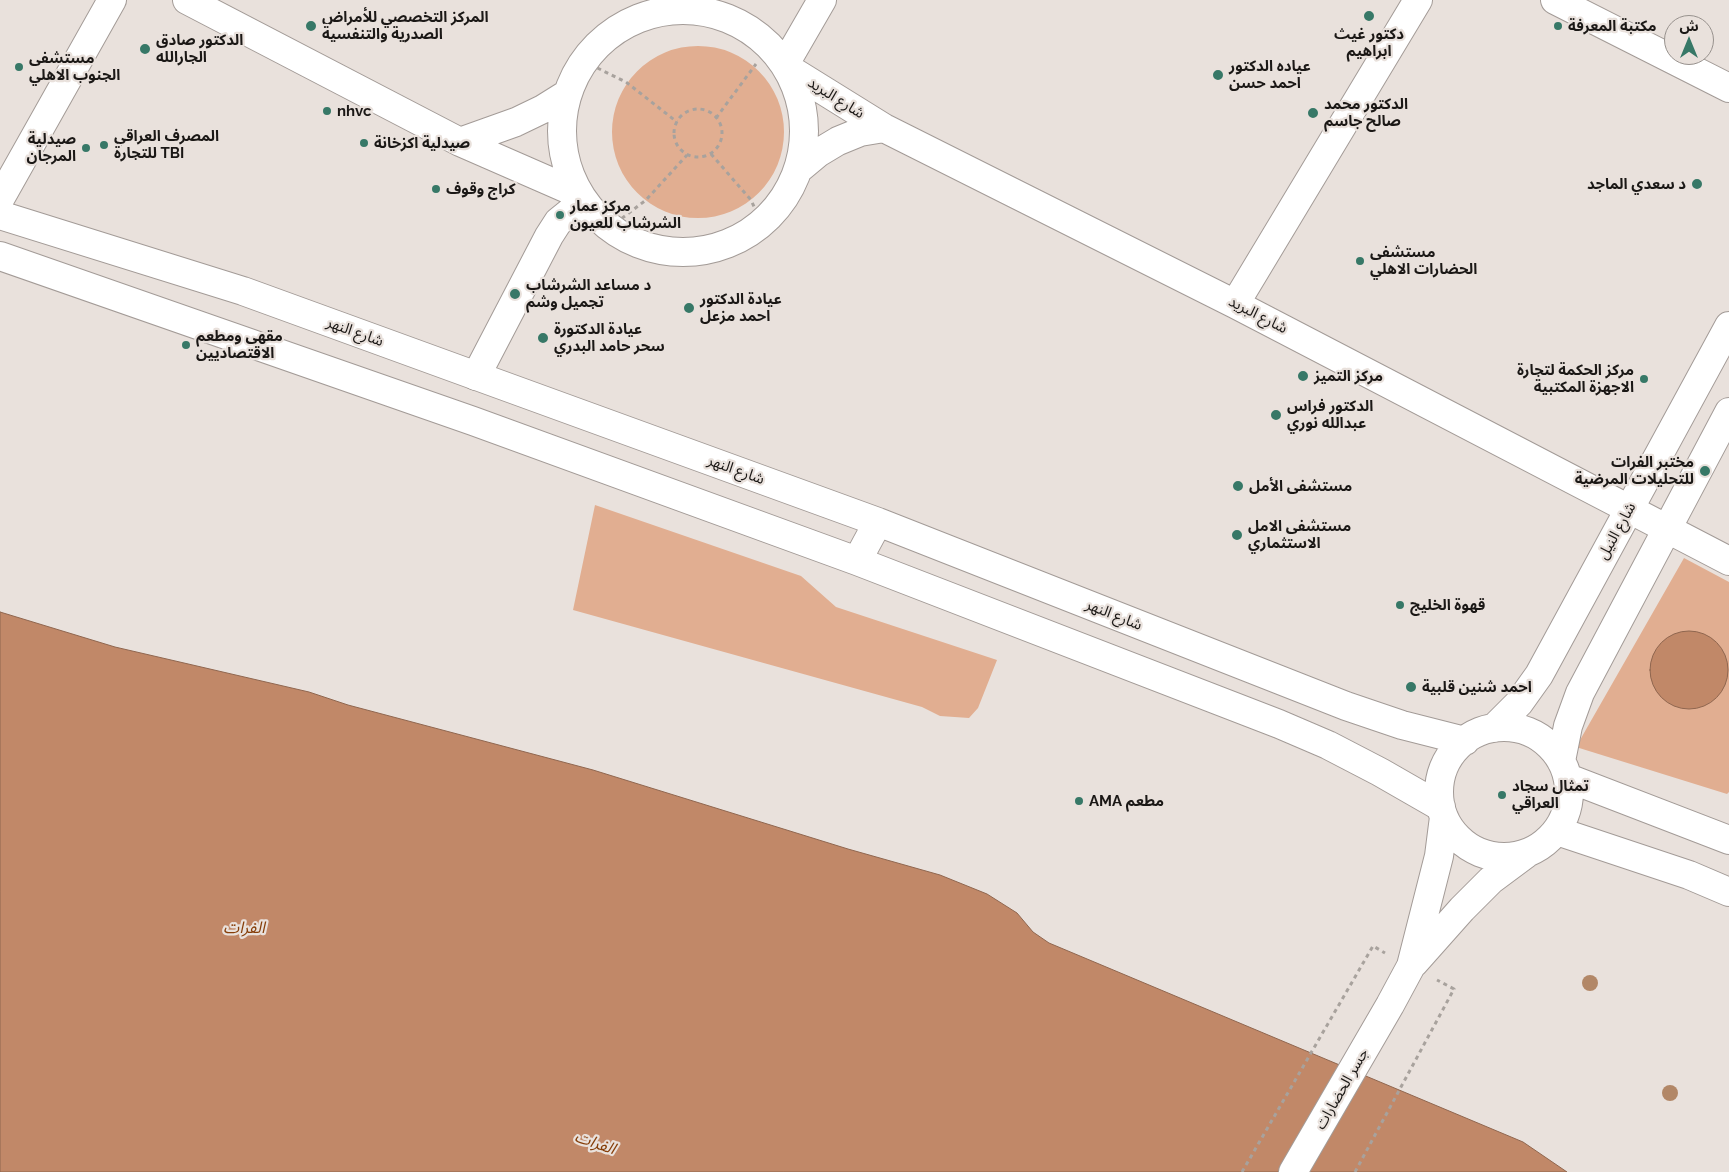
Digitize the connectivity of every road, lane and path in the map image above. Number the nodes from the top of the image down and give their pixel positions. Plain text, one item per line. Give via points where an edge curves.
1 (112, 0) edge
2 (187, 0) edge
3 (822, 0) edge
4 (1418, 0) edge
5 (1556, 0) edge
6 (697, 6) edge
7 (768, 43) junction
8 (583, 61) junction
9 (787, 67) junction
10 (1729, 88) edge
11 (567, 94) junction
12 (716, 118) junction
13 (677, 122) junction
14 (884, 128) junction
15 (460, 142) junction
16 (711, 154) junction
17 (687, 155) junction
18 (800, 168) junction
19 (581, 198) junction
20 (0, 199) edge
21 (0, 215) edge
22 (762, 224) junction
23 (609, 228) junction
24 (0, 256) edge
25 (1236, 304) junction
26 (1729, 326) edge
27 (476, 376) junction
28 (1729, 412) edge
29 (1629, 509) junction
30 (878, 522) junction
31 (1667, 529) junction
32 (857, 561) junction
33 (1729, 562) edge
34 (1494, 728) junction
35 (1465, 741) junction
36 (1565, 769) junction
37 (1443, 812) junction
38 (1557, 831) junction
39 (1729, 840) edge
40 (1528, 853) junction
41 (1729, 892) edge
42 (1374, 946) dead end
43 (1411, 966) junction
44 (1454, 989) dead end
45 (1242, 1172) edge
46 (1293, 1172) edge
47 (1355, 1172) edge

1 - 20 main road
2 - 15 main road
3 - 9 main road
4 - 25 main road
5 - 10 main road
6 - 7 main road via 740,24
6 - 8 main road via 638,18 608,36
7 - 9 main road
7 - 12 path
8 - 11 main road
8 - 13 path via 626,82
9 - 14 main road, شارع البريد
9 - 18 main road via 802,101 806,134
11 - 15 main road via 516,122
11 - 19 main road via 562,119 562,145 568,171
12 - 13 path via 710,112 695,110 688,111
12 - 16 path via 721,125 721,141
13 - 17 path via 674,136
14 - 18 main road, شارع البريد via 860,132 838,141
14 - 25 main road, شارع البريد
15 - 19 main road
16 - 17 path via 695,158
16 - 22 path via 751,200
17 - 23 path via 646,200
18 - 22 main road via 785,199
19 - 23 main road
19 - 27 main road via 549,236
21 - 27 main road, شارع النهر via 243,291
22 - 23 main road via 731,243 714,249 686,252 659,250 632,242
24 - 32 main road via 473,421
25 - 29 main road, شارع البريد
26 - 29 main road, شارع النيل
27 - 30 main road, شارع النهر
28 - 31 main road
29 - 31 main road, شارع البريد
29 - 34 main road, شارع النيل via 1530,690 1508,717
30 - 32 main road
30 - 35 main road, شارع النهر via 1320,696 1402,725
31 - 33 main road, شارع البريد
31 - 36 main road via 1580,693 1568,726
32 - 37 main road via 1328,745 1380,772
34 - 35 main road
34 - 36 main road via 1514,728 1533,734 1549,745
35 - 37 main road via 1443,770 1439,788
36 - 38 main road via 1570,796 1566,814
36 - 39 main road
37 - 40 main road via 1454,834 1470,848 1488,855 1508,857
37 - 43 main road via 1439,856
38 - 40 main road
38 - 41 main road via 1689,875
40 - 43 main road via 1491,880
42 - 45 path
43 - 46 main road, جسر الحضارات
44 - 47 path

